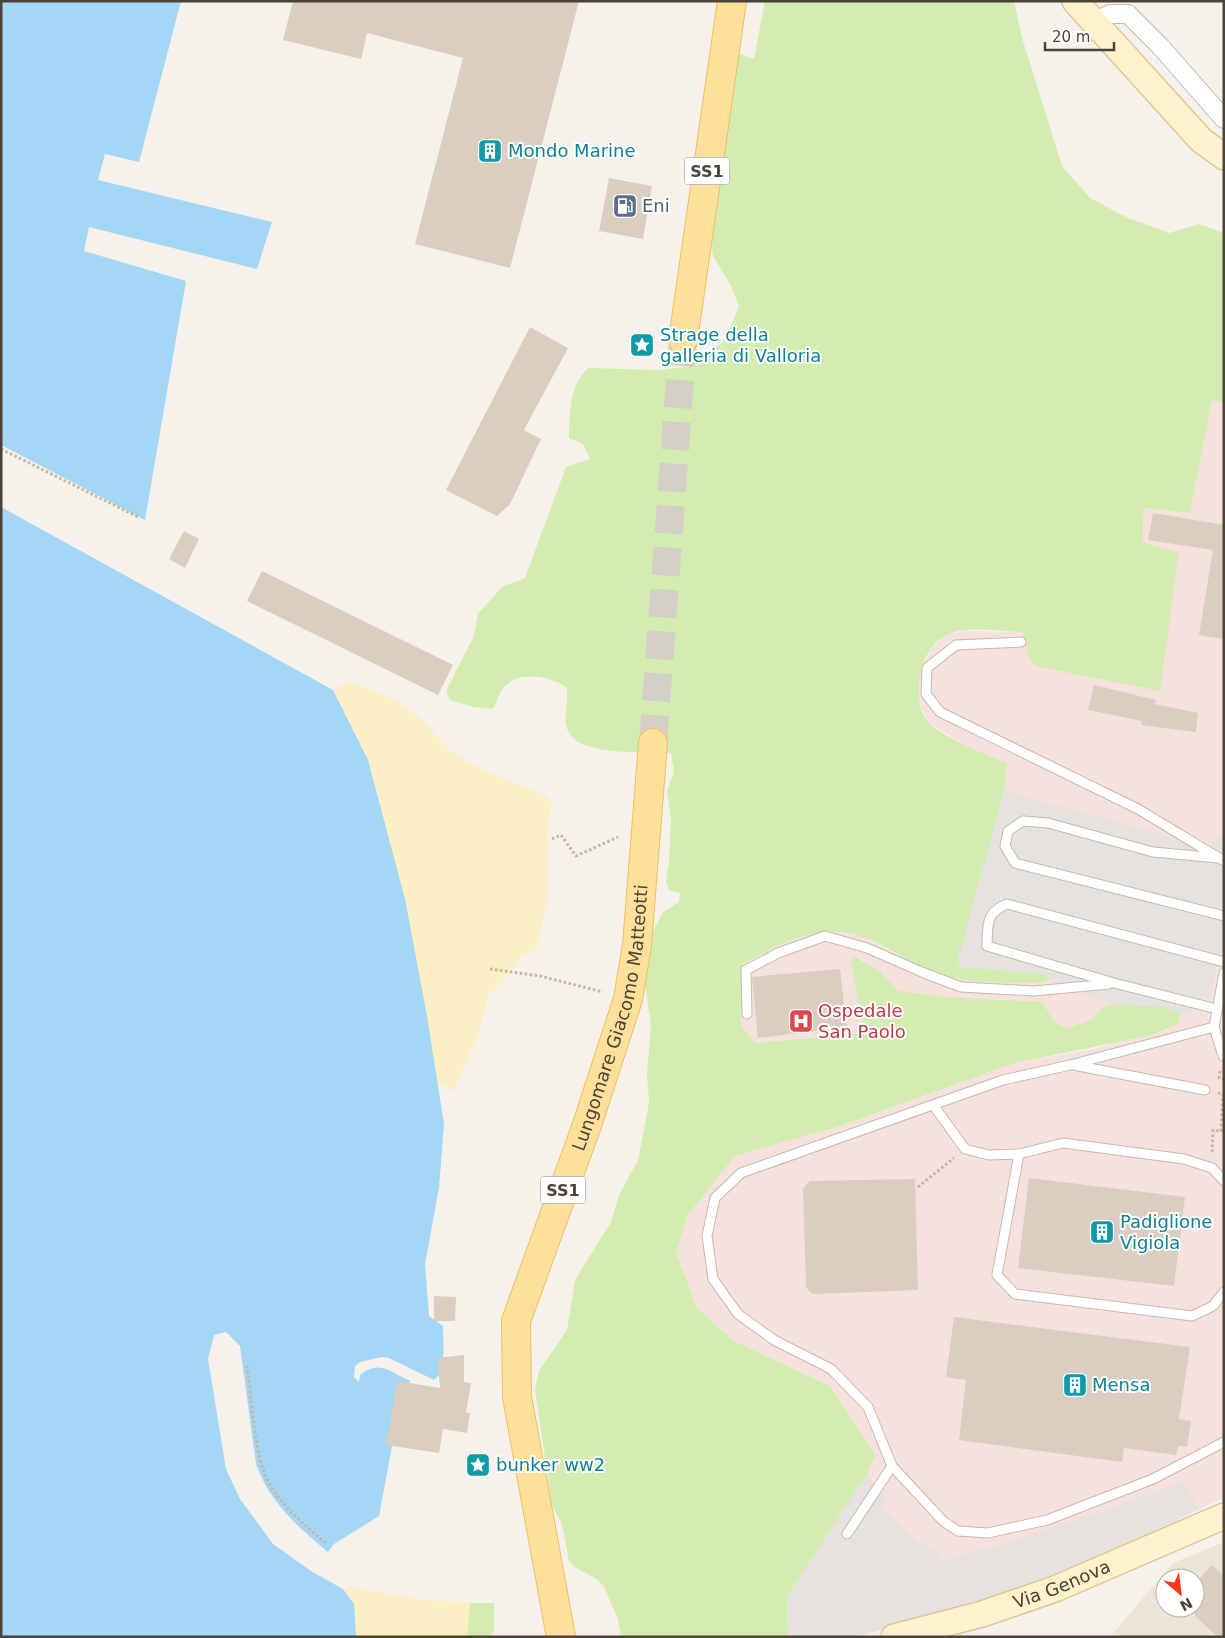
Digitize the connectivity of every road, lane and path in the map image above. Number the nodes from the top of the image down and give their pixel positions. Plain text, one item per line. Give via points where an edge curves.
1 (732, 1) edge
2 (1075, 1) edge
3 (1094, 22) junction
4 (1224, 119) edge
5 (1224, 157) edge
6 (683, 340) tunnel mouth
7 (1, 450) edge
8 (138, 517) dead end
9 (1021, 642) dead end
10 (653, 744) tunnel mouth
11 (618, 837) dead end
12 (552, 839) dead end
13 (1222, 860) edge
14 (1224, 916) edge
15 (1224, 962) edge
16 (490, 968) dead end
17 (1224, 974) edge
18 (1114, 983) junction
19 (628, 999) junction
20 (1217, 1009) junction
21 (747, 1014) dead end
22 (1214, 1027) junction
23 (1223, 1056) edge
24 (1070, 1065) junction
25 (1205, 1090) joint
26 (1224, 1090) edge
27 (1223, 1094) edge
28 (934, 1106) junction
29 (965, 1149) junction
30 (1019, 1154) junction
31 (1212, 1168) junction
32 (1224, 1182) edge
33 (918, 1187) dead end
34 (1224, 1292) edge
35 (247, 1366) dead end
36 (1224, 1442) edge
37 (892, 1466) junction
38 (1224, 1516) edge
39 (847, 1534) dead end
40 (327, 1544) dead end
41 (562, 1637) edge
42 (894, 1637) edge

1 - 6 main road, SS1
2 - 3 street
3 - 4 street via 1110,14 1128,14
3 - 5 street via 1201,140
7 - 8 path
9 - 13 lane via 956,646 927,668 926,694 940,712 1138,809
10 - 19 main road, Lungomare Giacomo Matteotti / SS1 via 637,945
11 - 12 path via 576,856 562,835
13 - 14 lane via 1153,852 1048,823 1023,821 1008,831 1006,846 1015,863
15 - 18 lane via 1007,904 996,909 988,921 987,946
16 - 19 path via 540,976
17 - 20 lane
18 - 20 lane
18 - 21 lane via 1034,991 962,987 867,948 825,936 778,953 746,970
19 - 41 main road, Lungomare Giacomo Matteotti / SS1 via 587,1125 516,1321 517,1397
20 - 22 lane
22 - 23 lane
22 - 24 lane
24 - 25 lane
24 - 28 lane via 1003,1080
25 - 27 path
26 - 27 path
27 - 31 path via 1221,1131 1213,1130
28 - 29 lane
28 - 37 lane via 741,1173 715,1198 707,1236 713,1279 738,1314 774,1340 831,1369 868,1407
29 - 30 lane via 989,1155
29 - 33 path
30 - 31 lane via 1063,1143 1184,1159
30 - 34 lane via 997,1275 1015,1294 1192,1316 1213,1306
31 - 32 lane
35 - 40 path via 261,1460 267,1479 299,1521
36 - 37 lane via 1154,1479 1111,1497 1047,1520 988,1533 958,1531 943,1521
37 - 39 lane
38 - 42 street, Via Genova via 1055,1589 982,1614

